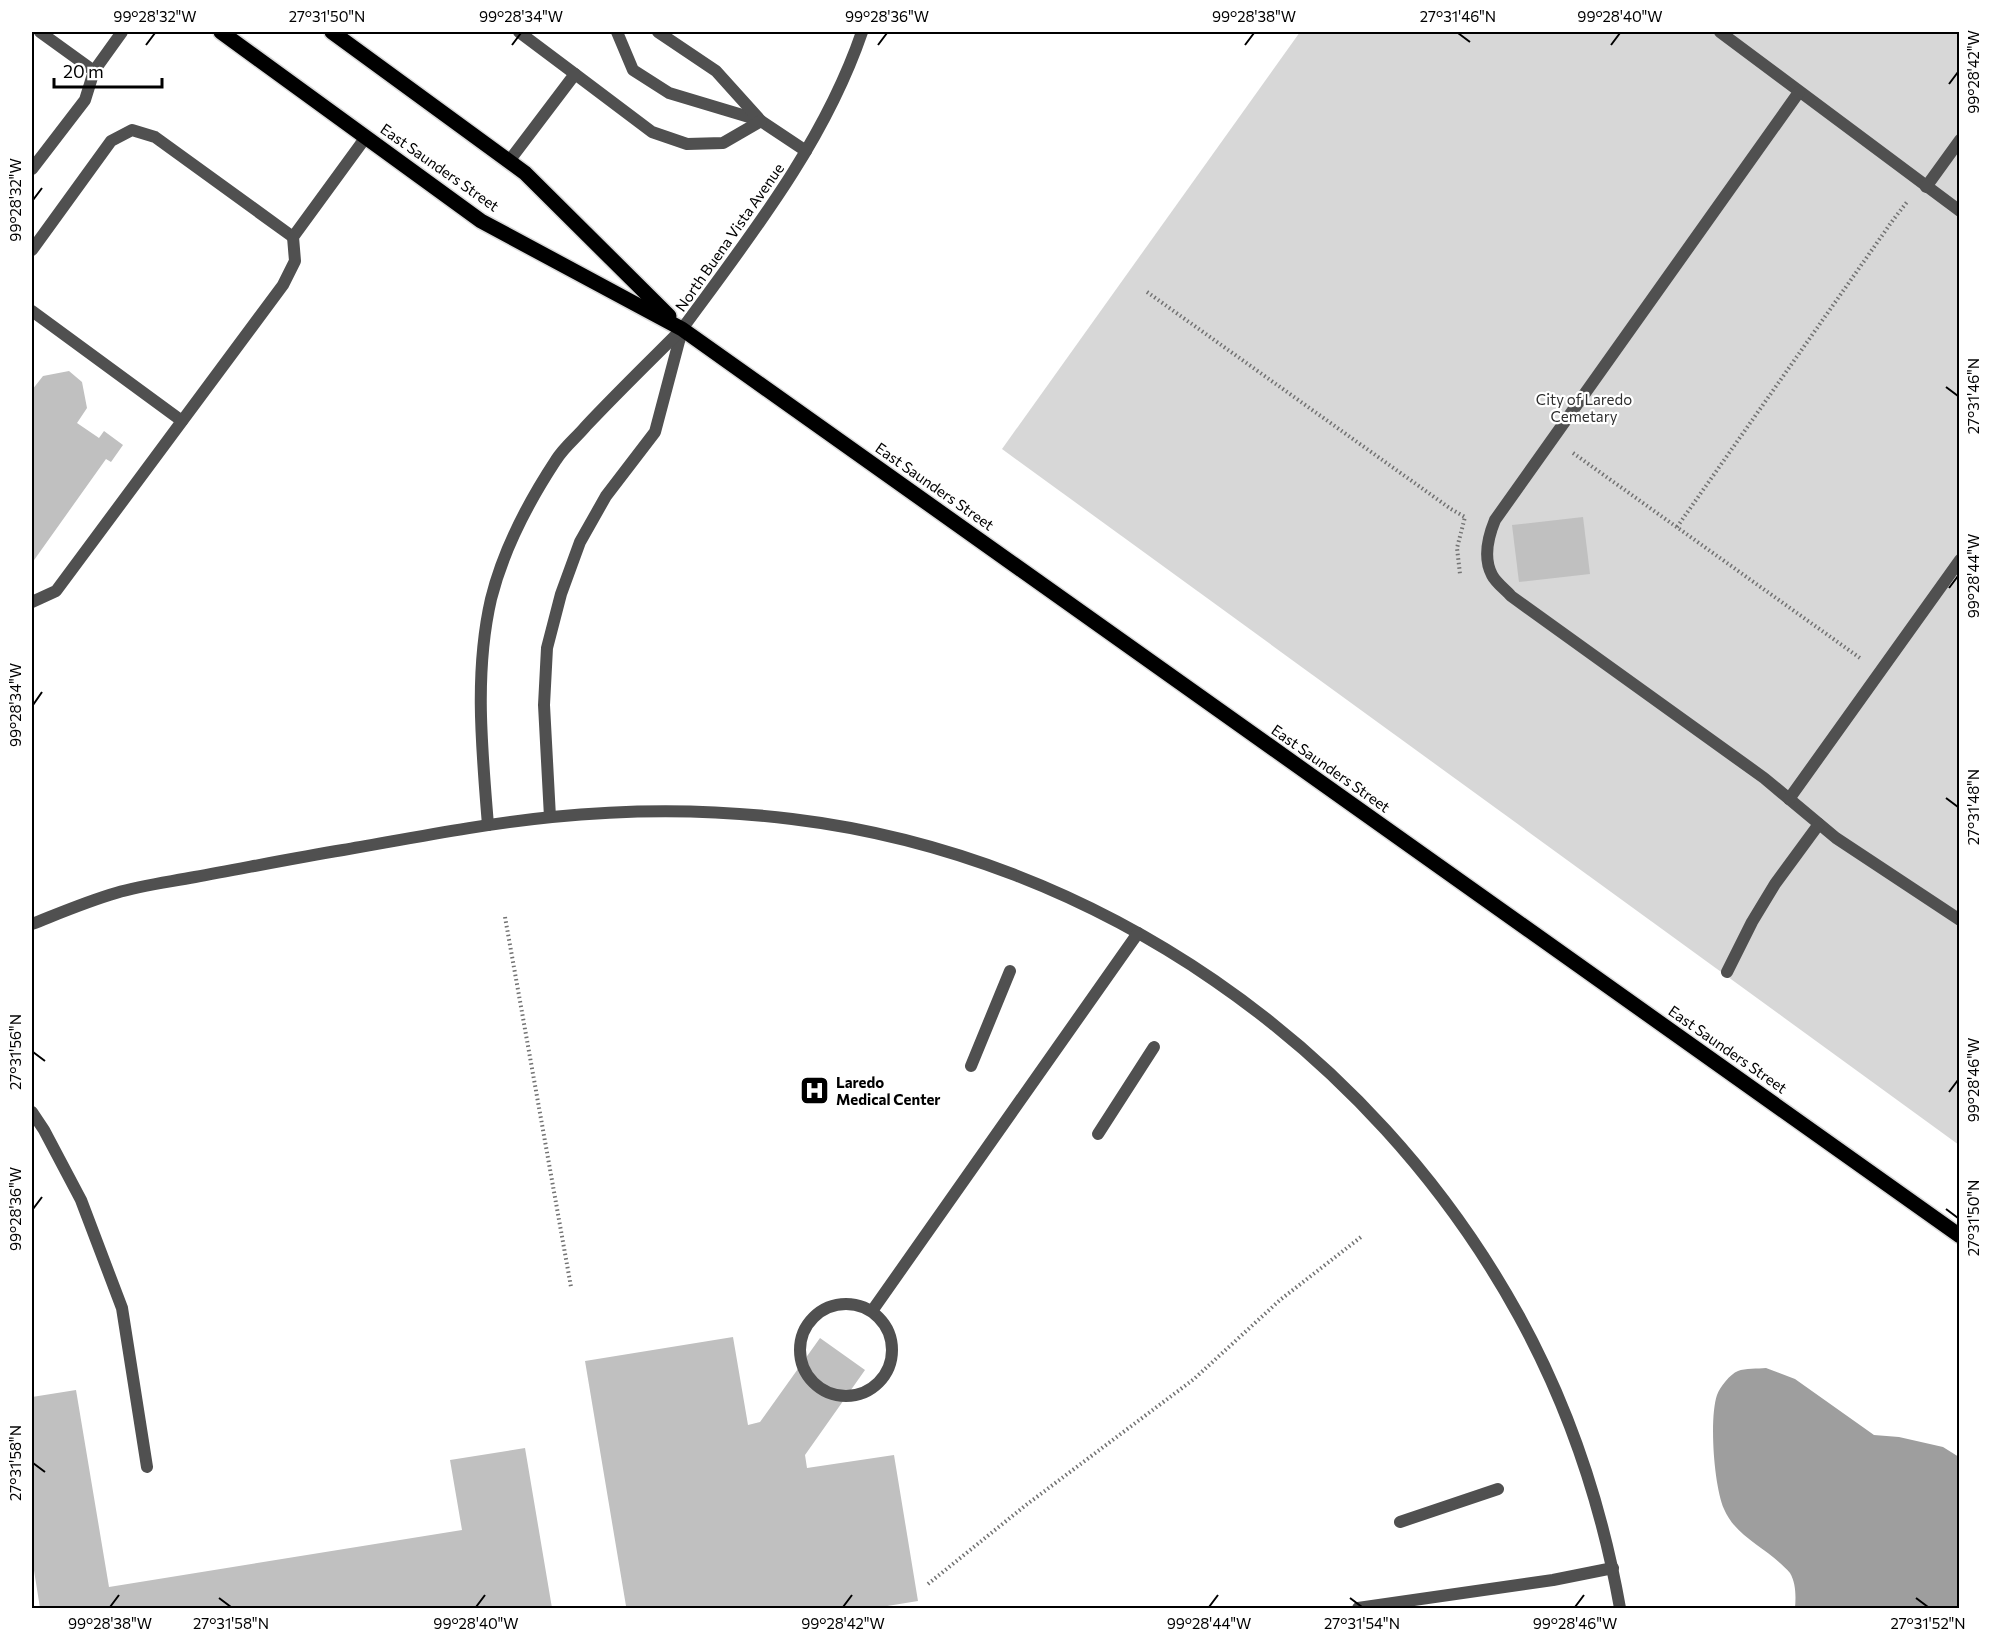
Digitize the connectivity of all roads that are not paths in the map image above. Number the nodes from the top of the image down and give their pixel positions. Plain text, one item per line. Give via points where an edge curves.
1 (40, 32) edge
2 (122, 32) edge
3 (221, 32) edge
4 (332, 32) edge
5 (519, 32) edge
6 (617, 32) edge
7 (658, 32) edge
8 (862, 32) edge
9 (1728, 34) edge
10 (94, 71) junction
11 (575, 74) junction
12 (1799, 92) junction
13 (761, 121) junction
14 (366, 137) junction
15 (1959, 140) edge
16 (806, 151) junction
17 (509, 161) junction
18 (32, 169) edge
19 (1926, 187) junction
20 (1959, 211) edge
21 (293, 237) junction
22 (32, 250) edge
23 (32, 311) edge
24 (682, 329) junction
25 (182, 421) junction
26 (1959, 560) edge
27 (32, 602) edge
28 (1789, 799) junction
29 (550, 817) junction
30 (1819, 824) junction
31 (488, 825) junction
32 (1959, 920) edge
33 (32, 924) edge
34 (1138, 933) junction
35 (1010, 971) dead end
36 (1727, 972) dead end
37 (1154, 1047) dead end
38 (971, 1066) dead end
39 (32, 1112) edge
40 (1098, 1134) dead end
41 (1959, 1236) edge
42 (872, 1311) junction
43 (147, 1467) dead end
44 (1498, 1489) dead end
45 (1400, 1522) dead end
46 (1613, 1568) junction
47 (1358, 1608) edge
48 (1620, 1608) edge

1 - 10 street
2 - 10 street
3 - 14 main road, East Saunders Street
4 - 17 main road, East Saunders Street
5 - 11 street
6 - 13 street via 633,70 669,93
7 - 13 street via 716,71
8 - 16 street, North Buena Vista Avenue
9 - 12 street
10 - 18 street via 85,100
11 - 13 street via 652,132 687,144 723,143
11 - 17 street
12 - 19 street
12 - 28 street via 1495,520 1487,556 1492,576 1511,597
13 - 16 street
14 - 21 street
14 - 24 main road, East Saunders Street via 481,221
15 - 19 street
16 - 24 street, North Buena Vista Avenue via 770,210
17 - 24 main road, East Saunders Street
19 - 20 street
21 - 22 street via 155,137 132,130 111,141
21 - 25 street via 295,261 283,285
23 - 25 street
24 - 29 street via 655,432 606,496 580,542 561,594 547,648 544,705
24 - 31 street via 557,458 508,551 492,599 483,660 480,731
24 - 41 main road, East Saunders Street
25 - 27 street via 56,591
26 - 28 street
28 - 30 street
29 - 31 street
29 - 34 street via 697,811 793,819 889,836 992,867 1066,896
30 - 32 street
30 - 36 street via 1775,884
31 - 33 street via 119,891
34 - 42 street
34 - 46 street via 1223,985 1294,1040 1361,1102 1428,1178 1475,1242 1520,1317 1558,1396 1589,1479
35 - 38 street
37 - 40 street
39 - 43 street via 81,1200 122,1308
42 - 42 street via 890,1334 891,1363 885,1376 862,1394 832,1395 819,1388 800,1363 803,1331 812,1317 841,1303
44 - 45 street
46 - 47 street
46 - 48 street

